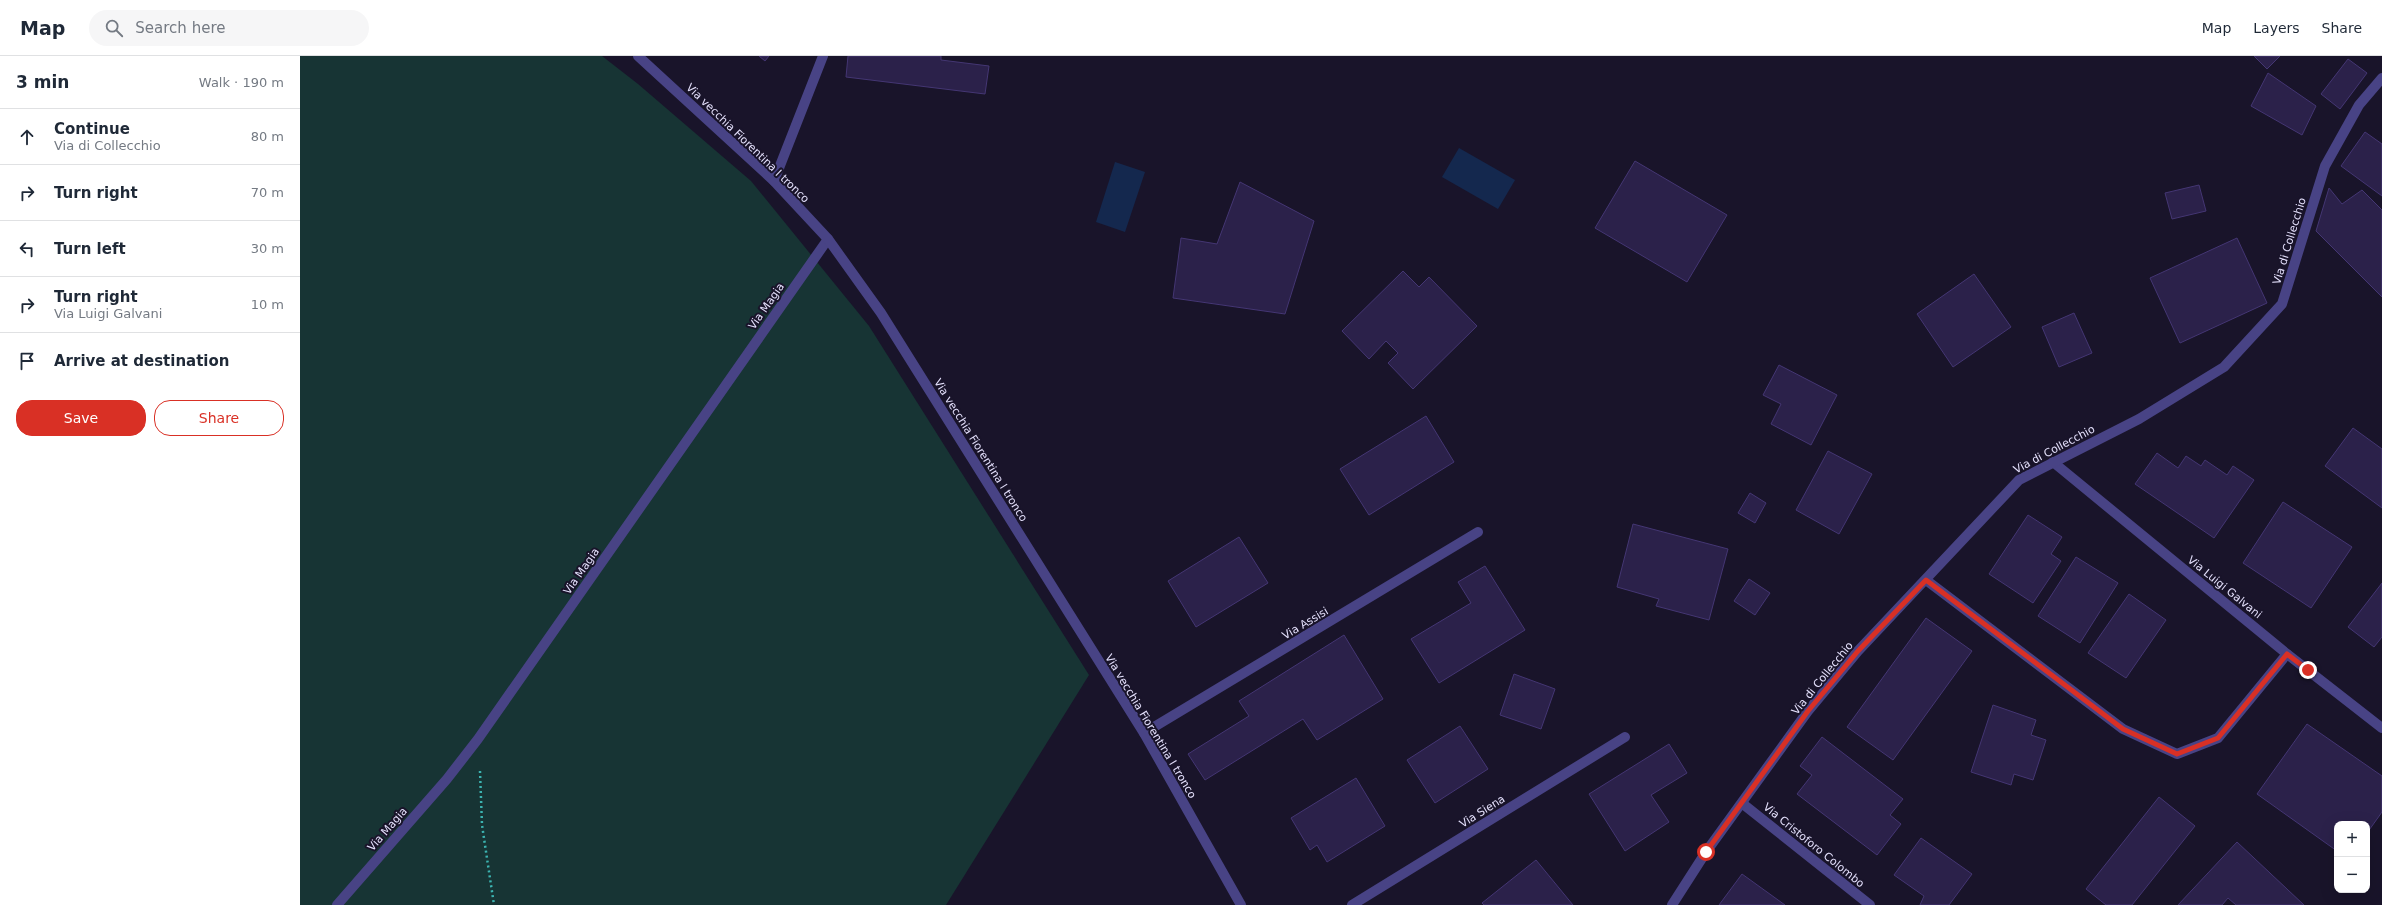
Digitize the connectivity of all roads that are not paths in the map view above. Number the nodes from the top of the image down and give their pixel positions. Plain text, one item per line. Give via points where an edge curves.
1 (638, 56) edge
2 (823, 56) edge
3 (2382, 78) edge
4 (774, 181) junction
5 (828, 239) junction
6 (2053, 462) junction
7 (1478, 532) dead end
8 (1926, 580) junction
9 (2287, 654) junction
10 (2382, 728) edge
11 (1144, 733) junction
12 (1625, 737) dead end
13 (1743, 804) junction
14 (337, 905) edge
15 (1241, 905) edge
16 (1352, 905) edge
17 (1672, 905) edge
18 (1870, 905) edge

1 - 4 street, Via vecchia Fiorentina I tronco
2 - 4 street
3 - 6 street, Via di Collecchio via 2359,105 2325,166 2282,304 2224,367 2139,419
4 - 5 street, Via vecchia Fiorentina I tronco
5 - 11 street, Via vecchia Fiorentina I tronco via 881,313
5 - 14 street, Via Magia via 478,739 447,779
6 - 8 street, Via di Collecchio via 2019,480
6 - 9 street, Via Luigi Galvani
7 - 11 street, Via Assisi
8 - 9 street via 2123,729 2177,754 2218,738
8 - 13 street, Via di Collecchio via 1858,651 1813,705
9 - 10 street, Via Luigi Galvani
11 - 15 street, Via vecchia Fiorentina I tronco
12 - 16 street, Via Siena
13 - 17 street, Via di Collecchio via 1706,852
13 - 18 street, Via Cristoforo Colombo

